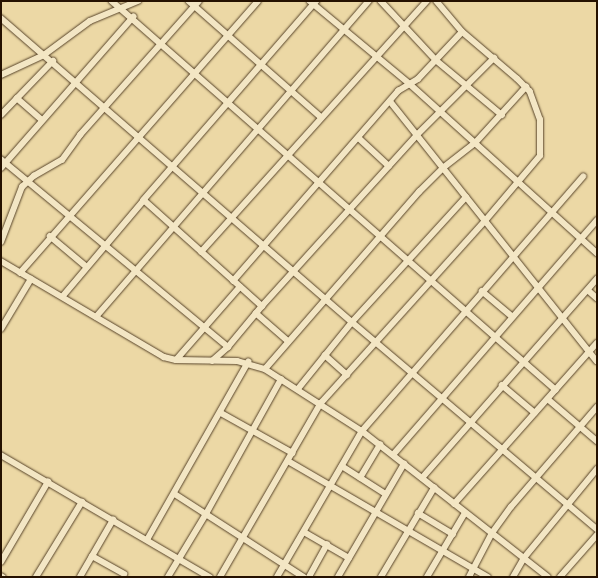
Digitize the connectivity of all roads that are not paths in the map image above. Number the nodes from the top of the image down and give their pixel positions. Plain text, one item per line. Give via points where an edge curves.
1 (112, 1) edge
2 (138, 1) edge
3 (189, 1) edge
4 (258, 1) edge
5 (370, 1) edge
6 (381, 1) edge
7 (427, 1) edge
8 (436, 1) edge
9 (314, 2) edge
10 (197, 3) edge
11 (121, 7) junction
12 (133, 17) junction
13 (1, 18) edge
14 (404, 26) junction
15 (345, 30) junction
16 (462, 32) junction
17 (227, 35) junction
18 (162, 43) junction
19 (44, 55) junction
20 (376, 55) junction
21 (494, 58) junction
22 (436, 60) junction
23 (52, 61) junction
24 (262, 65) junction
25 (195, 72) junction
26 (1, 75) edge
27 (76, 82) junction
28 (410, 84) junction
29 (467, 85) junction
30 (526, 87) junction
31 (292, 92) junction
32 (17, 98) junction
33 (390, 100) junction
34 (229, 101) junction
35 (105, 108) junction
36 (440, 111) junction
37 (1, 115) edge
38 (502, 115) junction
39 (321, 117) junction
40 (42, 120) junction
41 (261, 129) junction
42 (417, 135) junction
43 (138, 137) junction
44 (359, 138) junction
45 (475, 143) junction
46 (288, 153) junction
47 (3, 161) edge
48 (174, 166) junction
49 (389, 166) junction
50 (1, 168) edge
51 (443, 168) junction
52 (583, 177) dead end
53 (27, 181) junction
54 (321, 182) junction
55 (519, 182) junction
56 (206, 193) junction
57 (466, 197) junction
58 (144, 200) junction
59 (351, 208) junction
60 (552, 212) junction
61 (68, 215) junction
62 (232, 216) junction
63 (597, 220) edge
64 (485, 221) junction
65 (174, 227) junction
66 (381, 234) junction
67 (50, 236) junction
68 (581, 239) junction
69 (1, 242) edge
70 (106, 245) junction
71 (265, 246) junction
72 (201, 252) junction
73 (597, 253) edge
74 (512, 256) junction
75 (1, 260) edge
76 (408, 260) junction
77 (87, 267) junction
78 (136, 270) junction
79 (293, 271) junction
80 (20, 273) junction
81 (31, 279) junction
82 (597, 279) edge
83 (233, 281) junction
84 (431, 281) junction
85 (240, 287) junction
86 (538, 288) junction
87 (588, 290) junction
88 (482, 291) junction
89 (62, 296) junction
90 (597, 298) edge
91 (325, 299) junction
92 (262, 306) junction
93 (465, 310) junction
94 (256, 313) junction
95 (512, 316) junction
96 (96, 317) junction
97 (563, 319) junction
98 (352, 322) junction
99 (205, 328) junction
100 (1, 329) edge
101 (495, 337) junction
102 (288, 341) junction
103 (376, 341) junction
104 (597, 343) edge
105 (228, 347) junction
106 (590, 352) junction
107 (325, 355) junction
108 (176, 360) junction
109 (212, 361) junction
110 (524, 361) junction
111 (597, 361) edge
112 (248, 362) junction
113 (265, 369) junction
114 (414, 372) junction
115 (347, 374) junction
116 (281, 379) junction
117 (502, 385) junction
118 (298, 389) junction
119 (556, 390) junction
120 (443, 397) junction
121 (548, 399) junction
122 (321, 403) junction
123 (597, 407) edge
124 (221, 413) junction
125 (535, 414) junction
126 (471, 421) junction
127 (579, 427) junction
128 (254, 430) junction
129 (362, 431) junction
130 (597, 442) edge
131 (380, 445) junction
132 (503, 449) junction
133 (293, 453) junction
134 (1, 455) edge
135 (393, 455) junction
136 (288, 461) junction
137 (404, 464) junction
138 (342, 466) junction
139 (597, 469) edge
140 (536, 476) junction
141 (360, 478) junction
142 (422, 478) junction
143 (48, 482) junction
144 (330, 486) junction
145 (434, 488) junction
146 (174, 494) junction
147 (386, 494) junction
148 (82, 502) junction
149 (568, 503) junction
150 (454, 504) junction
151 (376, 512) junction
152 (465, 513) junction
153 (206, 514) junction
154 (418, 514) junction
155 (113, 520) junction
156 (597, 529) edge
157 (408, 531) junction
158 (304, 532) junction
159 (492, 533) junction
160 (453, 534) junction
161 (597, 535) edge
162 (244, 536) junction
163 (147, 540) junction
164 (327, 545) junction
165 (443, 550) junction
166 (92, 556) junction
167 (349, 558) junction
168 (524, 558) junction
169 (178, 559) junction
170 (1, 562) edge
171 (284, 565) junction
172 (474, 569) junction
173 (125, 576) edge
174 (36, 577) edge
175 (80, 577) edge
176 (168, 577) edge
177 (210, 577) edge
178 (220, 577) edge
179 (277, 577) edge
180 (304, 577) edge
181 (309, 577) edge
182 (338, 577) edge
183 (381, 577) edge
184 (427, 577) edge
185 (469, 577) edge
186 (488, 577) edge
187 (513, 577) edge
188 (548, 577) edge
189 (560, 577) edge

1 - 11 street
2 - 11 street
3 - 10 street
4 - 17 street
5 - 15 street
6 - 14 street
7 - 14 street
8 - 16 street
9 - 15 street
9 - 24 street
10 - 17 street
10 - 18 street
11 - 12 street
11 - 19 street via 80,27
12 - 18 street
12 - 27 street
13 - 19 street
14 - 20 street
14 - 22 street
15 - 20 street
15 - 31 street
16 - 21 street
16 - 22 street
17 - 24 street
17 - 25 street
18 - 25 street
18 - 35 street
19 - 23 street
19 - 26 street
20 - 28 street
20 - 39 street
21 - 29 street
21 - 30 street
22 - 28 street
22 - 29 street
23 - 27 street
23 - 32 street
24 - 31 street
24 - 34 street
25 - 34 street
25 - 43 street
27 - 35 street
27 - 40 street
28 - 33 street via 400,89
28 - 36 street
29 - 36 street
29 - 38 street
30 - 38 street
30 - 55 street via 540,120 541,150 537,160
31 - 39 street
31 - 41 street
32 - 37 street
32 - 40 street
33 - 42 street
33 - 44 street
34 - 41 street
34 - 48 street
35 - 43 street
35 - 53 street via 57,165
36 - 42 street
36 - 45 street
38 - 45 street
39 - 46 street
40 - 47 street
41 - 46 street
41 - 56 street
42 - 49 street
42 - 51 street
43 - 48 street
43 - 61 street
44 - 49 street
44 - 54 street
45 - 51 street
45 - 55 street
46 - 54 street
46 - 62 street
47 - 50 street
47 - 53 street
48 - 56 street
48 - 58 street
49 - 59 street
51 - 57 street
51 - 66 street
52 - 60 street
53 - 61 street
53 - 69 street via 18,193
54 - 59 street
54 - 71 street
55 - 60 street
55 - 64 street
56 - 62 street
56 - 65 street
57 - 64 street
57 - 76 street
58 - 65 street
58 - 70 street
59 - 66 street
59 - 79 street
60 - 68 street
60 - 74 street
61 - 67 street
61 - 70 street
62 - 71 street
62 - 72 street
63 - 68 street
64 - 74 street
64 - 84 street
65 - 72 street
65 - 78 street
66 - 76 street
66 - 91 street
67 - 77 street
67 - 80 street
68 - 73 street
68 - 86 street
70 - 77 street
70 - 78 street
71 - 79 street
71 - 83 street
72 - 83 street
74 - 86 street
74 - 88 street
75 - 80 street
76 - 84 street
76 - 98 street
77 - 89 street
78 - 96 street
78 - 99 street
79 - 91 street
79 - 92 street
80 - 81 street
81 - 89 street
81 - 100 street
82 - 87 street
83 - 85 street
84 - 93 street
84 - 103 street
85 - 92 street
85 - 99 street
86 - 95 street
86 - 97 street
87 - 90 street
87 - 97 street
88 - 93 street
88 - 95 street
89 - 96 street
91 - 98 street
91 - 102 street
92 - 94 street
93 - 101 street
93 - 114 street
94 - 102 street
94 - 105 street
95 - 101 street
96 - 108 street via 151,351
97 - 106 street
97 - 110 street
98 - 103 street
98 - 107 street
99 - 105 street
99 - 108 street
101 - 110 street
101 - 120 street
102 - 113 street
103 - 114 street
103 - 115 street
104 - 106 street
105 - 109 street
106 - 111 street
106 - 119 street
107 - 115 street
107 - 118 street
108 - 109 street
109 - 112 street
110 - 117 street
110 - 119 street
112 - 113 street
112 - 124 street
113 - 116 street
114 - 120 street
114 - 129 street
115 - 122 street
116 - 118 street
116 - 128 street
117 - 125 street
117 - 126 street
118 - 122 street
119 - 121 street
120 - 126 street
120 - 135 street
121 - 125 street
121 - 127 street
122 - 129 street
122 - 133 street
123 - 127 street
124 - 128 street
124 - 146 street
125 - 132 street
126 - 132 street
126 - 142 street
127 - 130 street
127 - 140 street
128 - 133 street
128 - 153 street
129 - 131 street
129 - 138 street
131 - 135 street
131 - 141 street
132 - 140 street
132 - 150 street
133 - 136 street
134 - 143 street
135 - 137 street
136 - 144 street
136 - 162 street
137 - 142 street
137 - 147 street
138 - 141 street
138 - 144 street
139 - 149 street
140 - 149 street
140 - 159 street
141 - 147 street
142 - 145 street
143 - 148 street
143 - 170 street
144 - 151 street
144 - 158 street
145 - 150 street
145 - 154 street
146 - 153 street
146 - 163 street
147 - 151 street
148 - 155 street
148 - 174 street
149 - 156 street
149 - 168 street
150 - 152 street
151 - 157 street
151 - 167 street
152 - 159 street
152 - 160 street
153 - 162 street
153 - 169 street
154 - 157 street
154 - 160 street
155 - 163 street
155 - 166 street
157 - 165 street
157 - 183 street
158 - 164 street
158 - 171 street
159 - 168 street
159 - 172 street
160 - 165 street
161 - 189 street
162 - 171 street via 252,545
162 - 178 street
163 - 169 street
164 - 167 street
164 - 181 street
165 - 172 street
165 - 184 street
166 - 173 street
166 - 175 street
167 - 182 street
168 - 187 street
168 - 188 street
169 - 176 street
169 - 177 street
171 - 179 street
171 - 180 street
172 - 185 street
172 - 186 street

